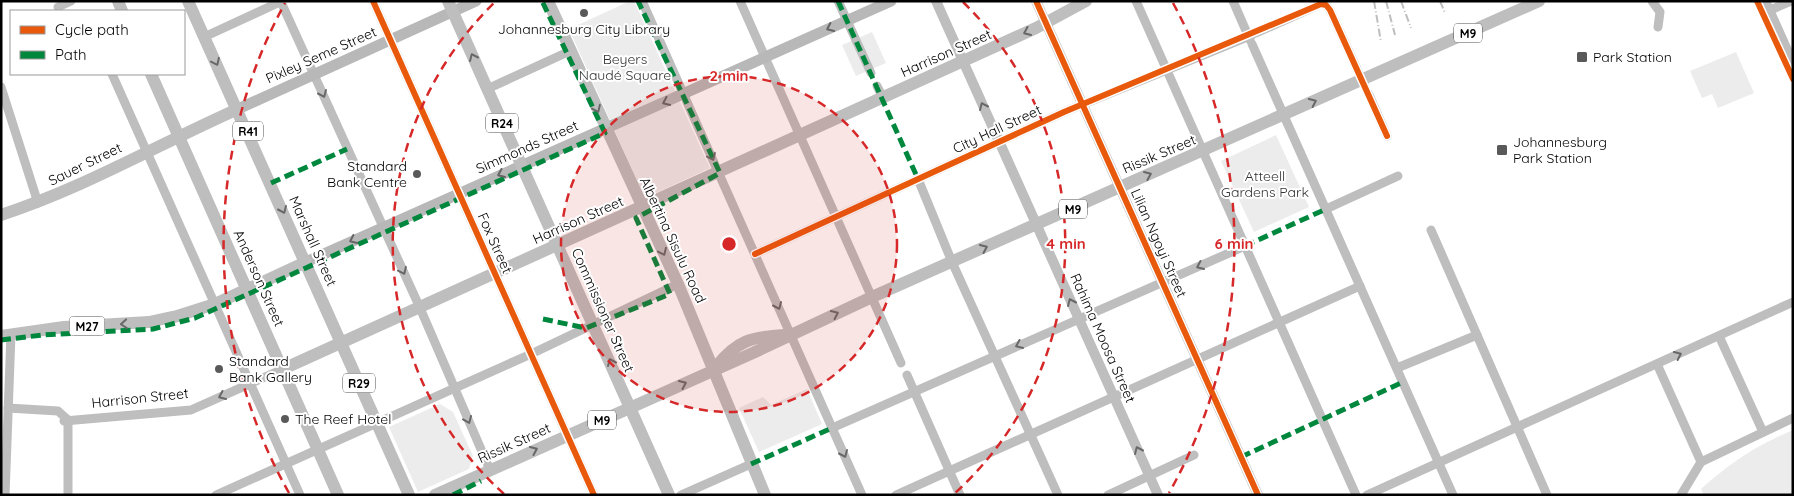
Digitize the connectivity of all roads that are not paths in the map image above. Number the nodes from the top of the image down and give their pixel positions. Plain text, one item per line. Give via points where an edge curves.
1 (71, 1) edge
2 (188, 1) edge
3 (373, 1) edge
4 (476, 1) edge
5 (548, 1) edge
6 (642, 1) edge
7 (740, 1) edge
8 (838, 1) edge
9 (890, 1) edge
10 (936, 1) edge
11 (1036, 1) edge
12 (1086, 1) edge
13 (1136, 1) edge
14 (1233, 1) edge
15 (1539, 1) edge
16 (1652, 1) edge
17 (1791, 1) edge
18 (282, 2) edge
19 (1766, 6) edge
20 (58, 7) dead end
21 (450, 7) edge
22 (846, 20) junction
23 (1046, 23) junction
24 (1658, 27) dead end
25 (204, 37) junction
26 (1252, 38) junction
27 (390, 40) junction
28 (570, 51) junction
29 (766, 58) junction
30 (963, 62) junction
31 (1793, 66) edge
32 (1356, 67) tunnel mouth
33 (1167, 70) junction
34 (871, 73) dead end
35 (314, 74) junction
36 (112, 75) edge
37 (151, 75) edge
38 (1, 87) edge
39 (487, 89) junction
40 (684, 94) junction
41 (1370, 97) tunnel mouth
42 (1082, 104) junction
43 (238, 109) junction
44 (1284, 116) junction
45 (606, 128) junction
46 (179, 135) junction
47 (800, 136) junction
48 (1387, 136) dead end
49 (999, 142) junction
50 (146, 151) junction
51 (1202, 152) junction
52 (521, 165) junction
53 (720, 173) junction
54 (1398, 176) dead end
55 (918, 179) junction
56 (1120, 188) junction
57 (459, 193) junction
58 (38, 203) junction
59 (642, 208) junction
60 (1326, 210) junction
61 (1, 215) edge
62 (836, 217) junction
63 (1037, 225) junction
64 (383, 226) junction
65 (1430, 230) dead end
66 (558, 245) junction
67 (1244, 246) junction
68 (755, 254) junction
69 (306, 262) junction
70 (952, 262) junction
71 (495, 274) junction
72 (1163, 282) junction
73 (678, 284) junction
74 (1360, 286) junction
75 (248, 289) junction
76 (872, 297) junction
77 (1793, 302) edge
78 (215, 304) junction
79 (420, 308) junction
80 (1079, 319) junction
81 (1279, 322) junction
82 (594, 325) junction
83 (6, 335) edge
84 (791, 335) junction
85 (1477, 335) junction
86 (1719, 336) junction
87 (342, 342) junction
88 (531, 354) junction
89 (995, 356) junction
90 (1198, 360) junction
91 (901, 363) dead end
92 (1658, 364) junction
93 (1397, 368) junction
94 (283, 369) junction
95 (714, 369) junction
96 (907, 375) dead end
97 (250, 384) junction
98 (455, 388) junction
99 (914, 392) junction
100 (1114, 397) junction
101 (630, 407) junction
102 (8, 411) junction
103 (1793, 418) edge
104 (66, 421) junction
105 (376, 424) junction
106 (1518, 427) junction
107 (832, 428) junction
108 (1763, 432) junction
109 (568, 435) junction
110 (1031, 435) junction
111 (318, 449) junction
112 (1194, 455) dead end
113 (1702, 462) junction
114 (286, 463) junction
115 (1439, 463) junction
116 (751, 464) junction
117 (490, 470) junction
118 (948, 470) junction
119 (1150, 476) junction
120 (4, 491) edge
121 (68, 495) edge
122 (216, 495) edge
123 (300, 495) edge
124 (338, 495) edge
125 (409, 495) edge
126 (435, 495) edge
127 (594, 495) edge
128 (669, 495) edge
129 (681, 495) edge
130 (764, 495) edge
131 (862, 495) edge
132 (896, 495) edge
133 (960, 495) edge
134 (1058, 495) edge
135 (1108, 495) edge
136 (1158, 495) edge
137 (1258, 495) edge
138 (1356, 495) edge
139 (1367, 495) edge
140 (1453, 495) edge
141 (1547, 495) edge
142 (1681, 495) edge

1 - 20 street
2 - 25 main road, Marshall Street / R41
3 - 27 street, Fox Street
4 - 21 main road, Pixley Seme Street
5 - 28 main road, Albertina Sisulu Road
6 - 40 street
7 - 29 street
8 - 22 street
9 - 22 main road, Simmonds Street / M27
10 - 30 street, Rahima Moosa Street
11 - 23 street, Lilian Ngoyi Street
12 - 23 main road, Harrison Street
13 - 33 street
14 - 26 street
44 -> 15 main road, Rissik Street / M9
16 - 24 street via 1660,12
17 - 19 street
18 - 25 street
18 - 35 street
19 - 31 main road
21 - 27 main road, Pixley Seme Street
39 -> 21 main road, Commissioner Street / R24
22 -> 29 main road, Simmonds Street / M27
22 - 34 street
23 -> 30 main road, Harrison Street
23 - 42 street, Lilian Ngoyi Street
25 -> 43 main road, Marshall Street / R41
26 - 32 street, City Hall Street via 1326,4
26 - 33 street, City Hall Street
26 - 44 street
27 - 35 main road, Pixley Seme Street
27 - 57 street, Fox Street
28 - 39 street
28 -> 45 main road, Albertina Sisulu Road
29 - 40 main road, Simmonds Street / M27
29 - 47 street
30 - 47 main road, Harrison Street via 880,92
49 -> 30 street, Rahima Moosa Street
33 - 42 street, City Hall Street
33 - 51 street
35 - 43 main road, Pixley Seme Street
35 -> 64 street
36 - 50 street
37 - 46 main road, Anderson Street
38 - 58 street
39 - 52 main road, Commissioner Street / R24
40 -> 45 main road, Simmonds Street / M27
40 -> 53 street
41 - 48 street
42 - 49 street, City Hall Street
42 - 56 street, Lilian Ngoyi Street
43 - 46 main road, Pixley Seme Street
43 -> 69 main road, Marshall Street / R41
44 - 51 main road, Rissik Street / M9
44 - 60 street
45 - 52 main road, Simmonds Street / M27
45 - 59 main road, Albertina Sisulu Road
46 - 50 main road, Sauer Street
46 - 75 main road, Anderson Street
47 - 53 main road, Harrison Street
47 - 62 street
49 - 55 street, City Hall Street
49 - 63 street, Rahima Moosa Street
50 - 58 main road, Sauer Street
50 - 78 street
56 -> 51 main road, Rissik Street / M9
51 - 67 street
52 -> 57 main road, Simmonds Street / M27
52 - 66 main road, Commissioner Street / R24
53 - 59 main road, Harrison Street
53 - 68 street
54 - 60 street
55 - 62 street, City Hall Street
55 - 70 street
56 - 63 main road, Rissik Street / M9
56 - 72 street, Lilian Ngoyi Street
57 - 64 main road, Simmonds Street / M27
57 - 71 street, Fox Street
58 - 61 main road, Sauer Street
59 - 66 main road, Harrison Street
59 -> 73 main road, Albertina Sisulu Road
60 - 74 street
62 - 68 street, City Hall Street
62 - 76 street
70 -> 63 main road, Rissik Street / M9
80 -> 63 street, Rahima Moosa Street
64 -> 69 main road, Simmonds Street / M27
64 -> 79 street
65 - 85 street
66 - 71 main road, Harrison Street
66 - 82 main road, Commissioner Street / R24
67 -> 72 street
67 - 81 street
68 -> 84 street
69 - 75 main road, Simmonds Street / M27
69 - 87 main road, Marshall Street / R29
70 - 76 main road, Rissik Street / M9
70 - 89 street
71 - 79 main road, Harrison Street
71 - 88 street, Fox Street
72 - 80 street
72 - 90 street, Lilian Ngoyi Street
73 - 82 street
73 - 95 main road, Albertina Sisulu Road
74 - 81 street
74 - 93 street
75 - 78 main road, Simmonds Street / M27
75 - 94 main road, Anderson Street
84 -> 76 main road, Rissik Street / M9
76 - 91 street
77 - 86 street
78 -> 83 main road, Simmonds Street / M27 via 149,322 64,327
78 - 97 street
79 - 87 main road, Harrison Street
79 - 98 street
80 -> 89 street
80 - 100 street, Rahima Moosa Street
81 - 90 street
81 - 138 street
82 - 88 street
101 -> 82 main road, Commissioner Street / R24
83 - 102 street
84 - 95 main road, Rissik Street / M9
84 - 107 street
85 - 93 street
85 - 106 street
92 -> 86 street
86 - 108 street
87 - 94 main road, Harrison Street
87 - 105 main road, Marshall Street / R29
88 - 98 street
88 - 109 street, Fox Street
89 - 99 street
89 - 110 street
90 - 100 street
90 - 137 street, Lilian Ngoyi Street
92 - 106 street
92 - 113 street
93 - 115 street
94 - 97 street, Harrison Street
94 - 111 main road, Anderson Street
101 -> 95 main road, Rissik Street / M9
95 - 116 main road, Albertina Sisulu Road
96 - 99 street
97 -> 104 street, Harrison Street via 191,410
97 - 114 street
98 - 105 street
98 -> 117 street
99 - 107 street
99 - 118 street
100 - 110 street
119 -> 100 street, Rahima Moosa Street
101 - 109 main road, Rissik Street / M9
101 - 128 main road, Commissioner Street / R24
102 - 104 street via 58,412
102 - 120 street
103 - 108 street
104 - 121 street
105 - 111 street
105 - 125 main road, Marshall Street / R29
106 - 115 street
106 - 141 street
107 -> 131 street
108 - 113 street
117 -> 109 main road, Rissik Street / M9
109 - 127 street, Fox Street
110 - 118 street
110 - 134 street
111 - 114 street
111 - 124 main road, Anderson Street
112 - 119 street
113 - 142 street
114 - 122 street
114 - 123 street
115 - 139 street
115 - 140 street
116 - 129 street
116 - 130 main road, Albertina Sisulu Road
117 - 126 main road, Rissik Street / M9
118 - 132 street
118 - 133 street
119 - 135 street
119 - 136 street, Rahima Moosa Street

